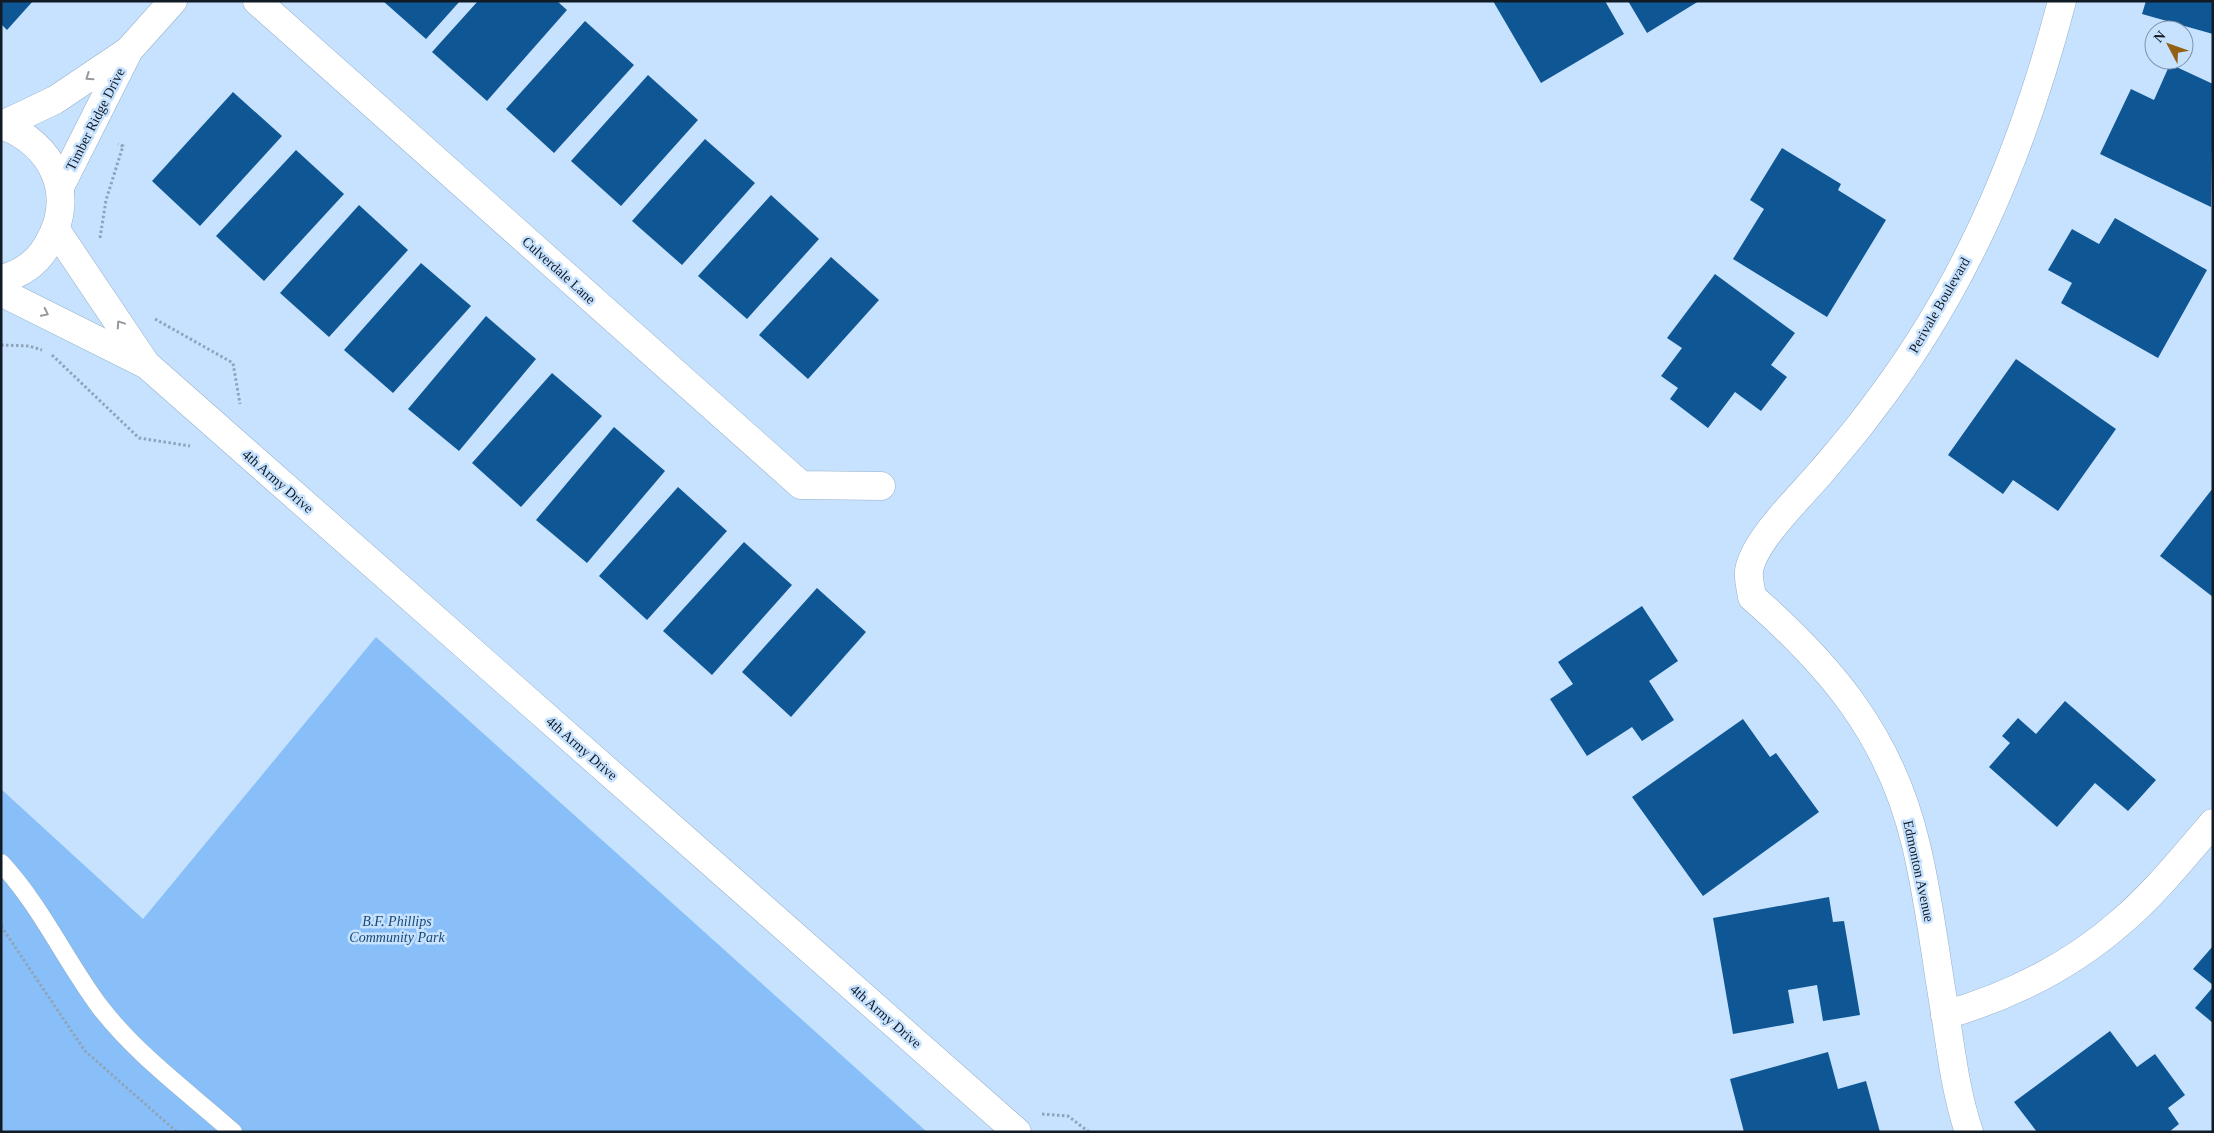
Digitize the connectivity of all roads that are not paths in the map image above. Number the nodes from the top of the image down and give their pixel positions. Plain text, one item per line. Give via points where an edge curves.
1 (173, 1) edge
2 (256, 1) edge
3 (2062, 1) edge
4 (129, 50) junction
5 (2, 125) edge
6 (60, 187) junction
7 (56, 230) junction
8 (1, 279) edge
9 (1, 292) edge
10 (147, 365) junction
11 (881, 486) dead end
12 (1749, 571) joint
13 (2213, 823) edge
14 (1, 863) edge
15 (1945, 1015) junction
16 (233, 1132) edge
17 (1017, 1132) edge
18 (1969, 1132) edge

1 - 4 street, Timber Ridge Drive
2 - 11 street, Culverdale Lane via 801,485
3 - 12 street, Perivale Boulevard via 2023,133 1996,200 1964,264 1889,386 1846,443 1764,537
4 -> 5 street, Timber Ridge Drive via 55,100
4 - 6 street, Timber Ridge Drive
5 - 6 street via 22,134 40,148
6 - 7 street via 61,209
7 - 8 street via 40,257 15,276
10 -> 7 street, 4th Army Drive
9 -> 10 street, 4th Army Drive
10 - 17 street, 4th Army Drive
12 - 15 street, Edmonton Avenue via 1752,597 1800,640 1840,685 1863,719 1894,779 1910,821 1921,865
13 - 15 street via 2138,906 2086,950 2009,993
14 - 16 lane via 31,900 101,1008 149,1059
15 - 18 street, Edmonton Avenue

